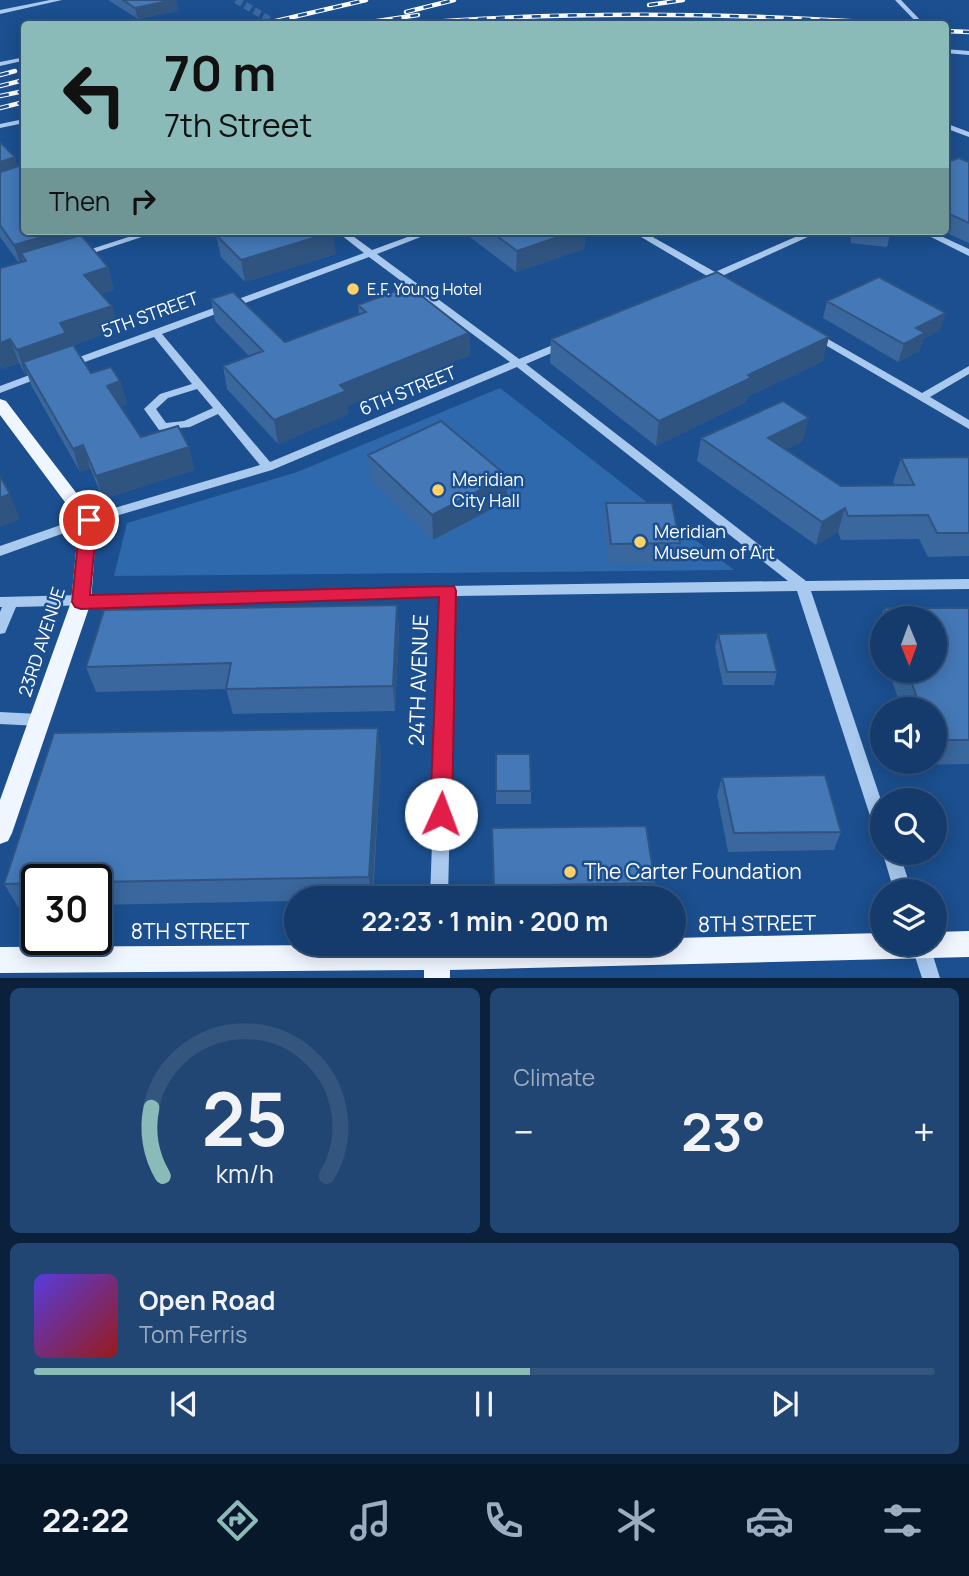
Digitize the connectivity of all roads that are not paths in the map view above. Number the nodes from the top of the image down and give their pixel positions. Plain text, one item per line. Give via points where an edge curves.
1 (59, 0) edge
2 (898, 0) edge
3 (42, 1) edge
4 (0, 12) edge
5 (917, 21) edge
6 (949, 51) edge
7 (969, 52) edge
8 (20, 60) dead end
9 (0, 64) edge
10 (21, 122) edge
11 (0, 126) edge
12 (949, 127) edge
13 (969, 135) edge
14 (143, 235) edge
15 (345, 235) edge
16 (421, 235) edge
17 (642, 235) edge
18 (808, 235) edge
19 (931, 235) edge
20 (969, 253) edge
21 (370, 254) junction
22 (65, 259) edge
23 (715, 276) junction
24 (726, 283) edge
25 (690, 287) edge
26 (807, 330) edge
27 (155, 332) junction
28 (580, 337) edge
29 (519, 364) junction
30 (969, 369) edge
31 (200, 385) junction
32 (0, 390) edge
33 (922, 397) junction
34 (0, 404) edge
35 (220, 409) junction
36 (969, 425) edge
37 (268, 467) junction
38 (89, 520) junction
39 (0, 551) edge
40 (969, 584) edge
41 (802, 585) junction
42 (448, 591) junction
43 (5, 602) edge
44 (81, 602) junction
45 (0, 629) edge
46 (0, 718) edge
47 (39, 720) junction
48 (870, 792) edge
49 (0, 832) edge
50 (439, 886) edge
51 (947, 944) edge
52 (969, 944) edge
53 (870, 946) edge
54 (924, 956) edge
55 (437, 959) edge
56 (0, 960) edge
57 (931, 978) edge

1 - 3 street
2 - 5 street
3 - 4 street
6 - 7 street
8 - 9 street
10 - 11 street
12 - 13 street
14 - 22 street
15 - 21 street
16 - 21 street, 5TH STREET
17 - 23 street
18 - 23 street
19 - 20 street
21 - 27 street, 5TH STREET
21 - 29 street
23 - 24 street
23 - 25 street
26 - 33 street
27 - 31 street
27 - 32 street, 5TH STREET
28 - 29 street, 6TH STREET
29 - 37 street, 6TH STREET
29 - 41 street
30 - 33 street
31 - 35 street
31 - 35 street via 164,396 150,409 163,427 186,424
33 - 36 street
34 - 38 main road
35 - 37 street
37 - 38 street, 6TH STREET
38 - 39 street, 6TH STREET
38 - 44 main road, 23RD AVENUE
40 - 41 street
41 - 42 street
41 - 48 street
42 - 44 street
42 - 50 street, 24TH AVENUE
43 - 44 street
43 - 45 street
44 - 47 main road, 23RD AVENUE
46 - 47 street
47 - 49 main road, 23RD AVENUE
51 - 52 main road, 8TH STREET
53 - 55 main road, 8TH STREET
54 - 57 street
55 - 56 main road, 8TH STREET

